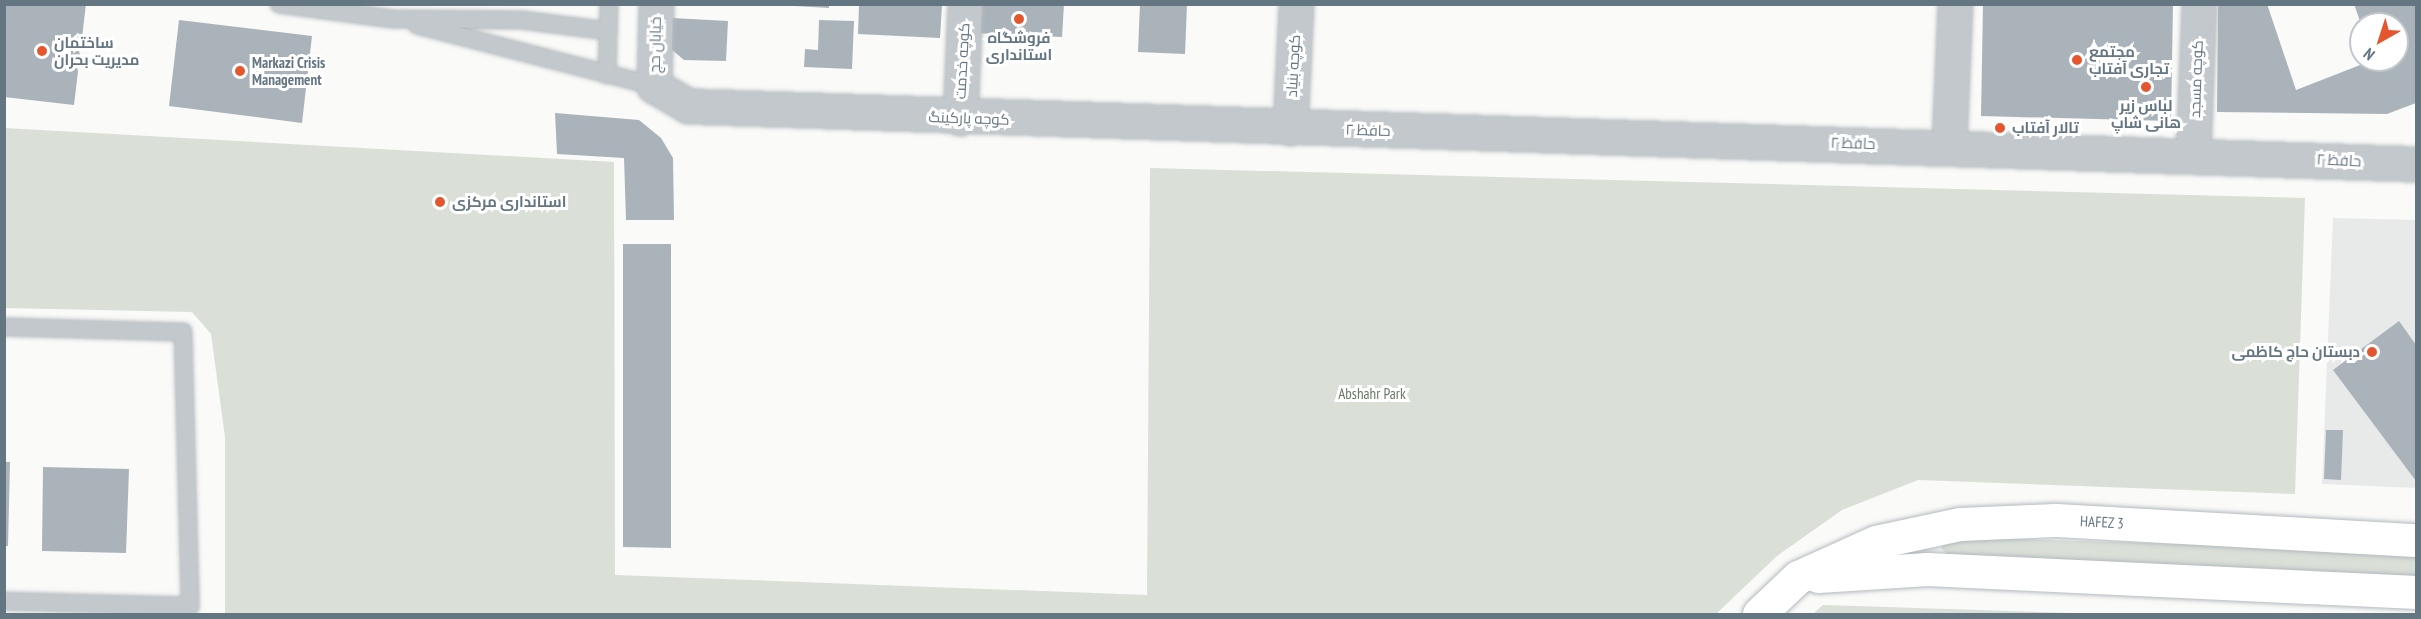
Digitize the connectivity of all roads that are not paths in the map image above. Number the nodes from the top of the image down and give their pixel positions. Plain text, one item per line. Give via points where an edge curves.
1 (279, 4) edge
2 (609, 4) edge
3 (656, 4) edge
4 (965, 4) edge
5 (1296, 4) edge
6 (1955, 4) edge
7 (2199, 4) edge
8 (394, 12) edge
9 (608, 31) junction
10 (607, 75) junction
11 (654, 86) junction
12 (960, 118) junction
13 (1290, 128) junction
14 (1949, 145) junction
15 (2193, 153) junction
16 (2416, 164) edge
17 (4, 327) edge
18 (2416, 540) edge
19 (1798, 577) junction
20 (2416, 592) edge
21 (4, 601) edge
22 (1759, 615) edge

1 - 8 lane
2 - 9 lane
3 - 11 street, خیابان حج
4 - 12 street, کوچه خدمت
5 - 13 street, کوچه بنیاد
6 - 14 street
7 - 15 street, کوچه مسجد
8 - 9 lane via 522,20
8 - 10 lane
9 - 10 lane
10 - 11 lane
11 - 12 street, کوچه پارکینگ via 688,106
12 - 13 street, کوچه پارکینگ
13 - 14 street, حافظ ۲
14 - 15 street, حافظ ۲
15 - 16 street, حافظ ۲
17 - 21 lane via 183,332 190,606
18 - 19 street, HAFEZ 3 via 2055,520 1960,524 1875,542
19 - 20 street via 1927,569
19 - 22 street, HAFEZ 3

